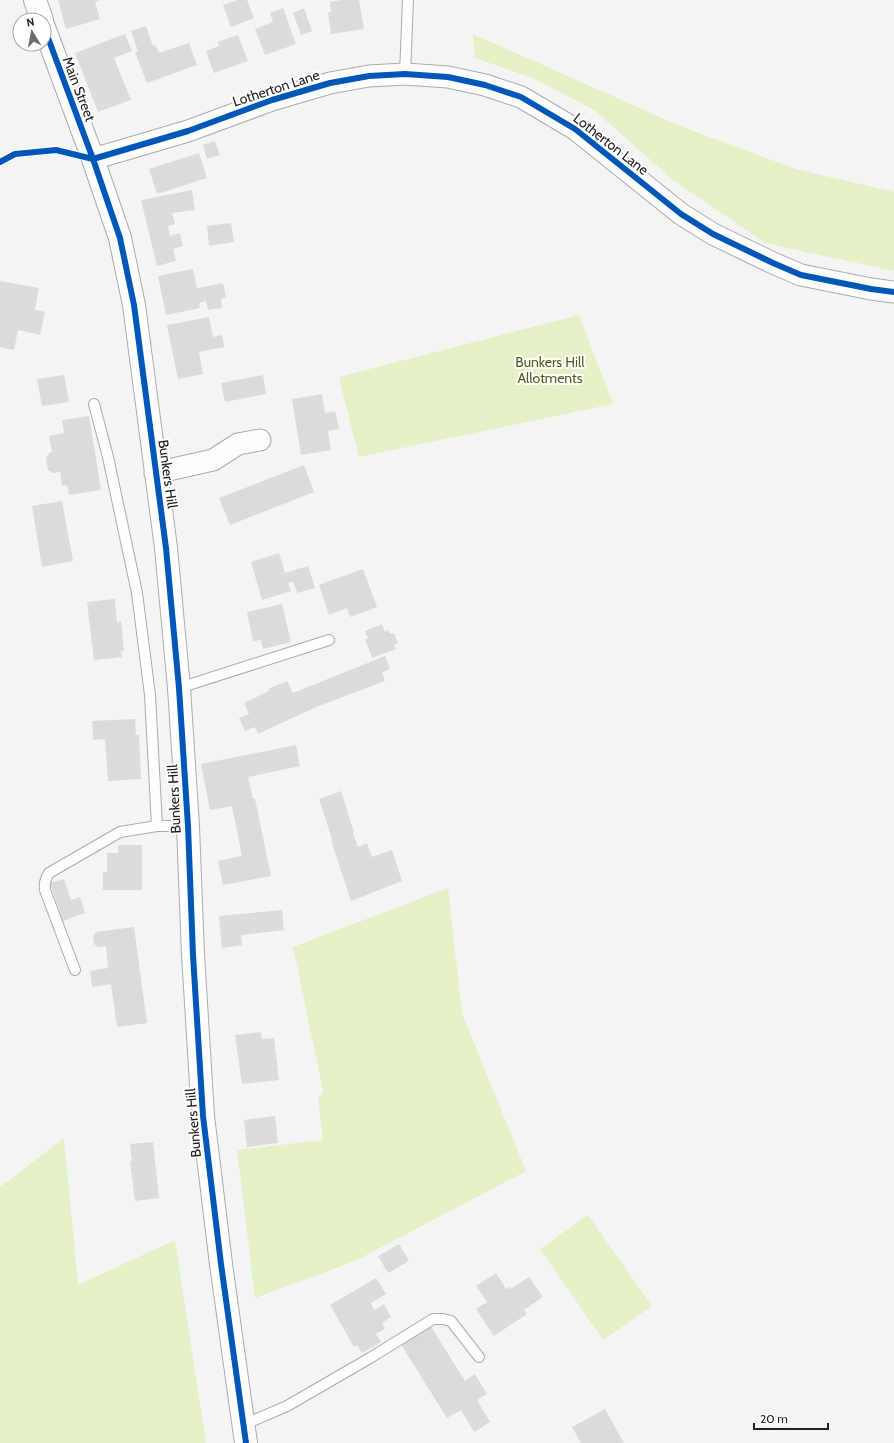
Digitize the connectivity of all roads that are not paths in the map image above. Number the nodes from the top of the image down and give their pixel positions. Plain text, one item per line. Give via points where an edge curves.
1 (35, 0) edge
2 (408, 0) edge
3 (39, 12) edge
4 (52, 49) edge
5 (405, 74) junction
6 (93, 159) junction
7 (894, 292) edge
8 (94, 404) dead end
9 (260, 440) dead end
10 (155, 473) junction
11 (329, 640) dead end
12 (180, 688) junction
13 (157, 826) junction
14 (188, 826) junction
15 (75, 970) dead end
16 (479, 1358) dead end
17 (244, 1434) edge

1 - 3 street
2 - 5 lane
4 - 6 street, Main Street
5 - 6 street, Lotherton Lane via 370,76 330,83 272,100 188,131
5 - 7 street, Lotherton Lane via 448,77 485,85 521,97 575,129 676,209 713,234 801,274
6 - 10 street, Bunkers Hill via 120,238 134,305
8 - 13 lane via 137,593 150,695
9 - 10 street via 238,444 213,460
10 - 12 street, Bunkers Hill via 166,548
11 - 12 lane
12 - 14 street, Bunkers Hill
13 - 14 lane
13 - 15 lane via 120,832 49,873 45,890
14 - 17 street, Bunkers Hill via 193,955 204,1116
16 - 17 lane via 450,1321 433,1319

